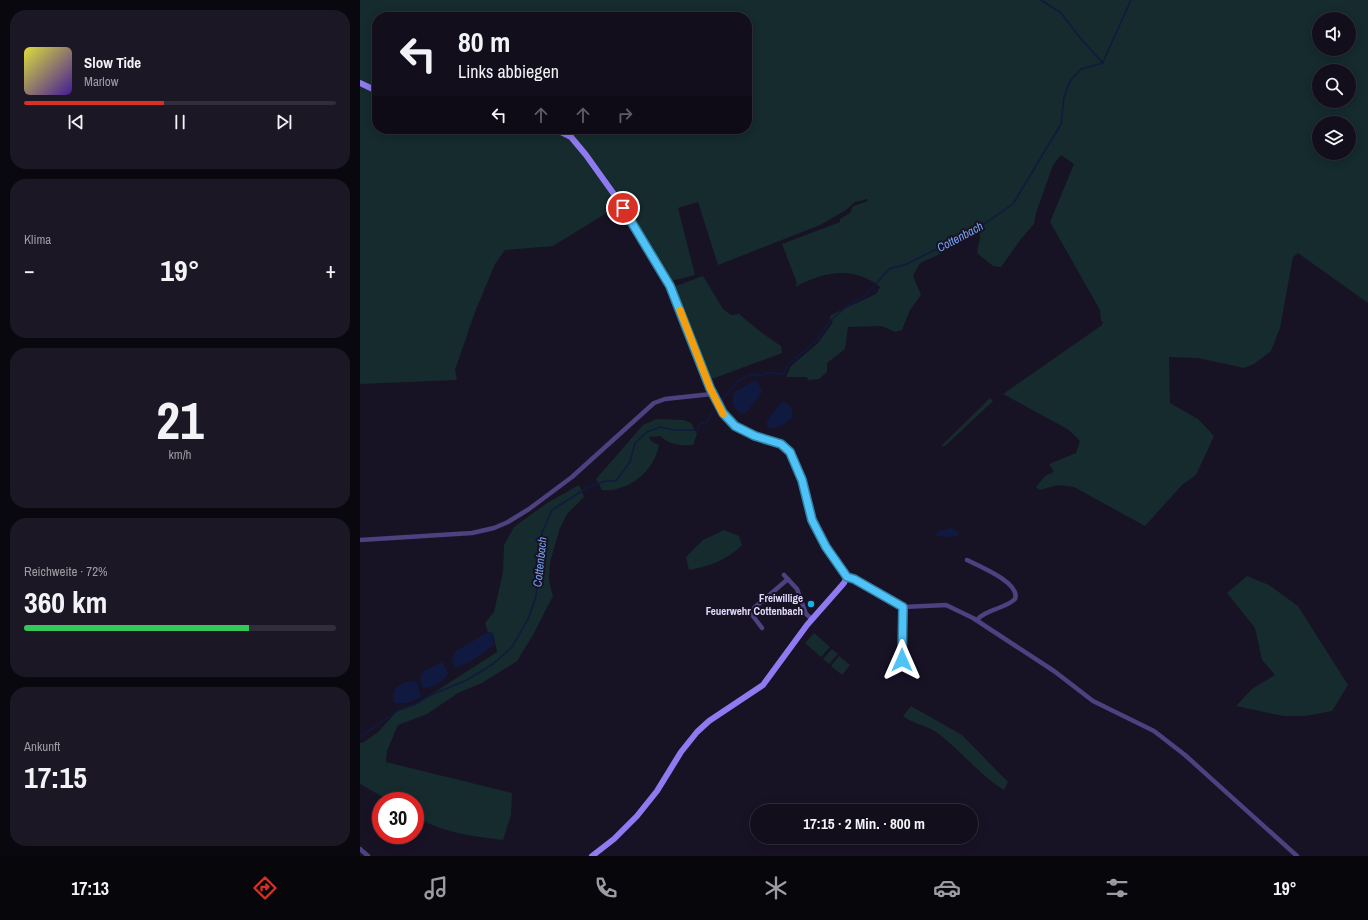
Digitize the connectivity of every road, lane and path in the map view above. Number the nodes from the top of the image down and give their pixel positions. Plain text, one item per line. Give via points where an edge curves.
1 (360, 84) edge
2 (372, 89) edge
3 (564, 134) edge
4 (712, 394) junction
5 (360, 540) edge
6 (967, 560) dead end
7 (784, 575) dead end
8 (847, 577) junction
9 (788, 579) junction
10 (903, 607) junction
11 (812, 619) junction
12 (977, 620) junction
13 (762, 628) dead end
14 (902, 660) dead end
15 (360, 849) edge
16 (368, 856) edge
17 (592, 856) edge
18 (1297, 856) edge

1 - 2 street
3 - 4 street via 586,155 659,265 670,286
4 - 5 street via 665,400 654,404 572,477 529,509 494,528 472,533
4 - 8 street via 731,423 755,436 781,444 790,452 802,480 812,520 826,547
6 - 12 street via 996,575 1014,587 1016,592 1016,599 982,615
7 - 9 street
8 - 10 street
8 - 11 street
9 - 11 street via 797,589 806,614
9 - 13 street via 754,608 753,616
10 - 12 street via 946,605
10 - 14 street
11 - 17 street via 763,685 697,732 637,816
12 - 18 street via 1054,671 1093,701 1154,731 1194,761
15 - 16 street

